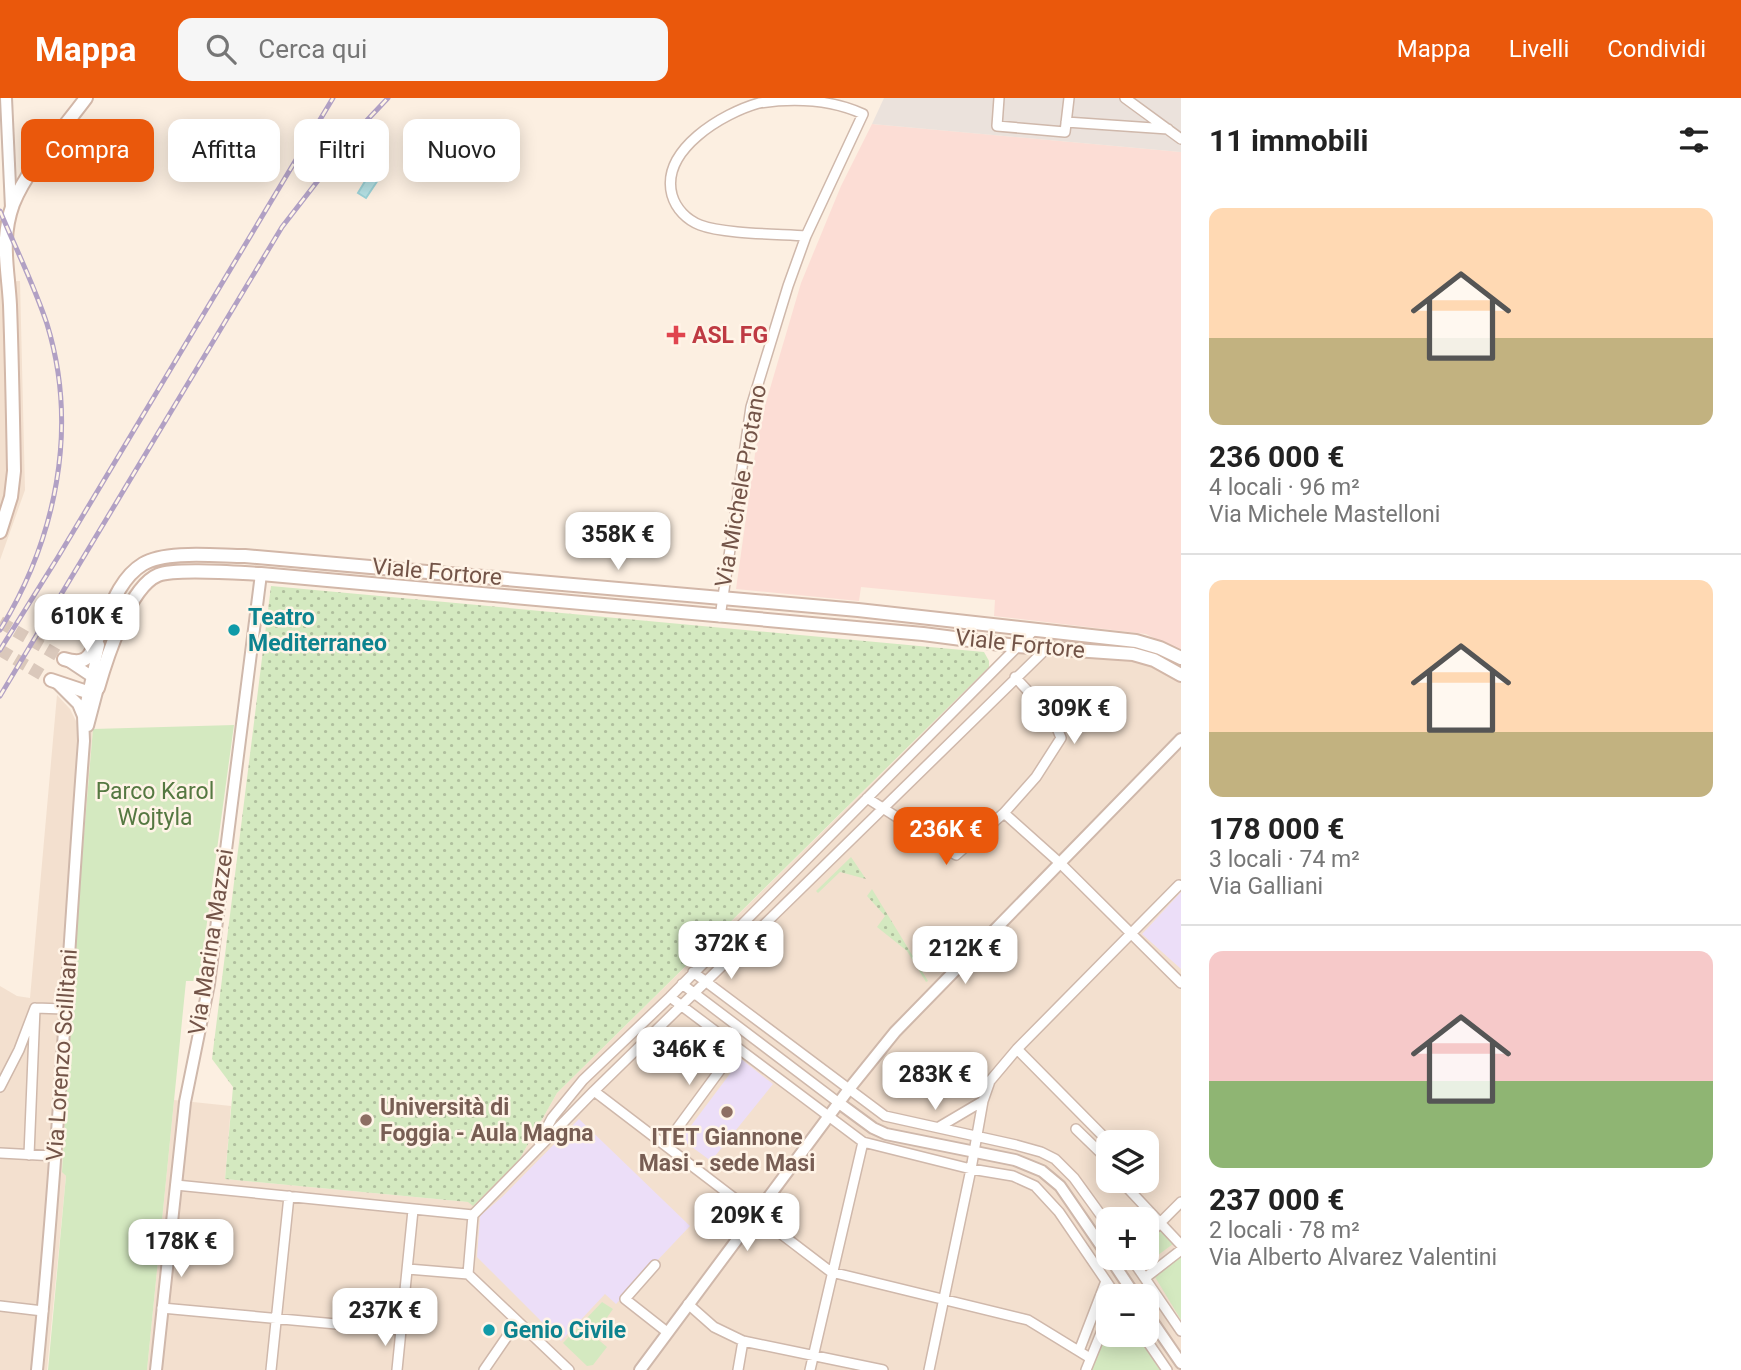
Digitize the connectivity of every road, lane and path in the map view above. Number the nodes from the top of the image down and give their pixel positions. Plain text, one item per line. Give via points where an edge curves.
1 (6, 98) edge
2 (86, 98) edge
3 (999, 98) edge
4 (1069, 98) edge
5 (1125, 98) edge
6 (1066, 122) junction
7 (1168, 129) junction
8 (1181, 139) edge
9 (12, 208) junction
10 (806, 236) junction
11 (4, 296) edge
12 (0, 532) edge
13 (268, 556) junction
14 (261, 574) junction
15 (722, 599) junction
16 (858, 610) junction
17 (720, 617) junction
18 (103, 628) junction
19 (855, 628) junction
20 (1033, 631) junction
21 (1016, 646) junction
22 (1046, 649) junction
23 (1181, 658) edge
24 (64, 659) joint
25 (1181, 675) edge
26 (1015, 677) junction
27 (51, 680) joint
28 (92, 685) junction
29 (83, 716) junction
30 (1181, 739) edge
31 (84, 741) junction
32 (867, 798) junction
33 (884, 808) junction
34 (1004, 813) junction
35 (1060, 864) junction
36 (1179, 885) dead end
37 (1130, 935) junction
38 (693, 972) junction
39 (707, 982) junction
40 (1181, 983) edge
41 (682, 984) junction
42 (695, 994) junction
43 (670, 997) junction
44 (682, 1007) junction
45 (35, 1008) junction
46 (64, 1009) junction
47 (631, 1034) junction
48 (641, 1046) junction
49 (737, 1047) junction
50 (1017, 1049) junction
51 (0, 1087) edge
52 (849, 1089) junction
53 (594, 1091) junction
54 (983, 1101) junction
55 (839, 1103) junction
56 (829, 1116) junction
57 (939, 1128) junction
58 (1076, 1129) dead end
59 (1097, 1130) edge
60 (976, 1136) junction
61 (863, 1142) junction
62 (665, 1145) junction
63 (1096, 1148) edge
64 (974, 1152) junction
65 (0, 1153) edge
66 (532, 1154) junction
67 (29, 1155) junction
68 (56, 1156) junction
69 (971, 1169) junction
70 (1077, 1182) junction
71 (176, 1185) junction
72 (1062, 1190) junction
73 (1132, 1193) edge
74 (289, 1196) junction
75 (1181, 1202) edge
76 (1096, 1208) edge
77 (413, 1210) junction
78 (474, 1215) junction
79 (757, 1215) junction
80 (1160, 1222) junction
81 (1096, 1238) edge
82 (1181, 1248) edge
83 (655, 1265) dead end
84 (408, 1269) junction
85 (1139, 1270) edge
86 (831, 1272) junction
87 (468, 1274) junction
88 (1145, 1278) junction
89 (1106, 1281) junction
90 (1108, 1284) edge
91 (944, 1300) junction
92 (688, 1304) junction
93 (0, 1306) edge
94 (162, 1308) junction
95 (43, 1311) junction
96 (276, 1318) junction
97 (517, 1322) junction
98 (402, 1329) junction
99 (1159, 1331) edge
100 (1181, 1331) edge
101 (667, 1332) junction
102 (743, 1341) junction
103 (1096, 1344) edge
104 (1151, 1347) edge
105 (1079, 1351) junction
106 (814, 1354) junction
107 (1090, 1358) junction
108 (1181, 1363) edge
109 (37, 1370) edge
110 (156, 1370) edge
111 (271, 1370) edge
112 (397, 1370) edge
113 (484, 1370) edge
114 (569, 1370) edge
115 (640, 1370) edge
116 (738, 1370) edge
117 (810, 1370) edge
118 (883, 1370) edge
119 (929, 1370) edge
120 (1086, 1370) edge
121 (1167, 1370) edge

1 - 9 street
2 - 9 main road via 25,181
3 - 6 street via 997,126 1065,132
4 - 6 street
5 - 7 street
6 - 7 street
7 - 8 street
9 - 11 main road via 4,243
10 - 10 street, Via Michele Protano via 863,114 813,99 760,103 721,120 680,154 672,172 671,191 676,206 691,221 712,228
10 - 15 street, Via Michele Protano via 751,407
11 - 12 main road via 14,478
13 - 14 main road
13 - 15 main road, Viale Fortore
13 - 18 main road, Viale Fortore via 151,560 133,572 113,599
14 - 17 main road, Viale Fortore
14 - 28 main road, Viale Fortore via 182,573 150,579 131,603
14 - 71 street, Via Marina Mazzei via 209,984 185,1102
15 - 16 main road, Viale Fortore
15 - 17 street, Via Michele Protano
16 - 19 main road
16 - 20 main road, Viale Fortore
17 - 19 main road, Viale Fortore
18 - 24 main road via 84,661
18 - 28 street, Viale Fortore
19 - 21 main road, Viale Fortore
20 - 21 street
20 - 23 main road, Viale Fortore via 1136,641
21 - 22 main road, Viale Fortore
21 - 32 street
22 - 25 main road, Viale Fortore via 1133,654
22 - 26 street
24 - 28 street
26 - 33 street
26 - 34 street via 1053,718 1061,738
27 - 28 main road
27 - 29 street via 65,689
28 - 29 street
28 - 31 street
29 - 31 street
30 - 35 street
31 - 46 street, Via Lorenzo Scillitani
32 - 33 street
32 - 38 street
33 - 34 street via 956,855
33 - 39 street
34 - 35 street
35 - 37 street
35 - 52 street via 895,1032
36 - 37 street
37 - 40 street
37 - 50 street
38 - 39 street
38 - 41 street
39 - 42 street
39 - 52 street
41 - 42 street
41 - 43 street
42 - 44 street
42 - 55 street
43 - 44 street
43 - 47 street
44 - 48 street
44 - 49 street
45 - 46 street
45 - 51 street
45 - 67 street, Via Lorenzo Scillitani
46 - 68 street, Via Lorenzo Scillitani
47 - 48 street
47 - 66 street via 575,1090
48 - 53 street
49 - 56 street
49 - 62 street
50 - 54 street via 990,1081
50 - 59 street
52 - 55 street
52 - 57 street via 885,1116
53 - 62 street
53 - 66 street
54 - 57 street
54 - 60 street
55 - 56 street
55 - 64 street via 886,1134
56 - 61 street
56 - 79 street
57 - 60 street
58 - 63 street
60 - 64 street
60 - 70 street via 1041,1152 1055,1159
61 - 69 street
61 - 86 street
62 - 79 street
64 - 69 street
64 - 72 street via 1042,1171
65 - 67 street
66 - 78 street
67 - 68 street
68 - 95 street, Via Lorenzo Scillitani
69 - 89 street via 1013,1176 1035,1186
69 - 91 street
70 - 72 street
70 - 76 street
71 - 74 street
71 - 94 street, Via Marina Mazzei
72 - 81 street
73 - 80 street
74 - 77 street
74 - 96 street
75 - 80 street
77 - 78 street
77 - 84 street
78 - 87 street
79 - 86 street
79 - 92 street
80 - 82 street
82 - 88 street
83 - 101 street via 625,1299
84 - 87 street
84 - 98 street
85 - 88 street
86 - 91 street
86 - 106 street
87 - 97 street
88 - 100 street
89 - 90 street
89 - 105 street
91 - 105 street via 1028,1320
91 - 119 street
92 - 101 street
92 - 102 street via 714,1327
93 - 95 street
94 - 96 street
94 - 110 street, Via Marina Mazzei
95 - 109 street, Via Lorenzo Scillitani
96 - 98 street
96 - 111 street
97 - 113 street
97 - 114 street
98 - 112 street
99 - 108 street
101 - 115 street
102 - 106 street
102 - 116 street
103 - 107 street
104 - 121 street
105 - 107 street
106 - 117 street
106 - 118 street
107 - 120 street

